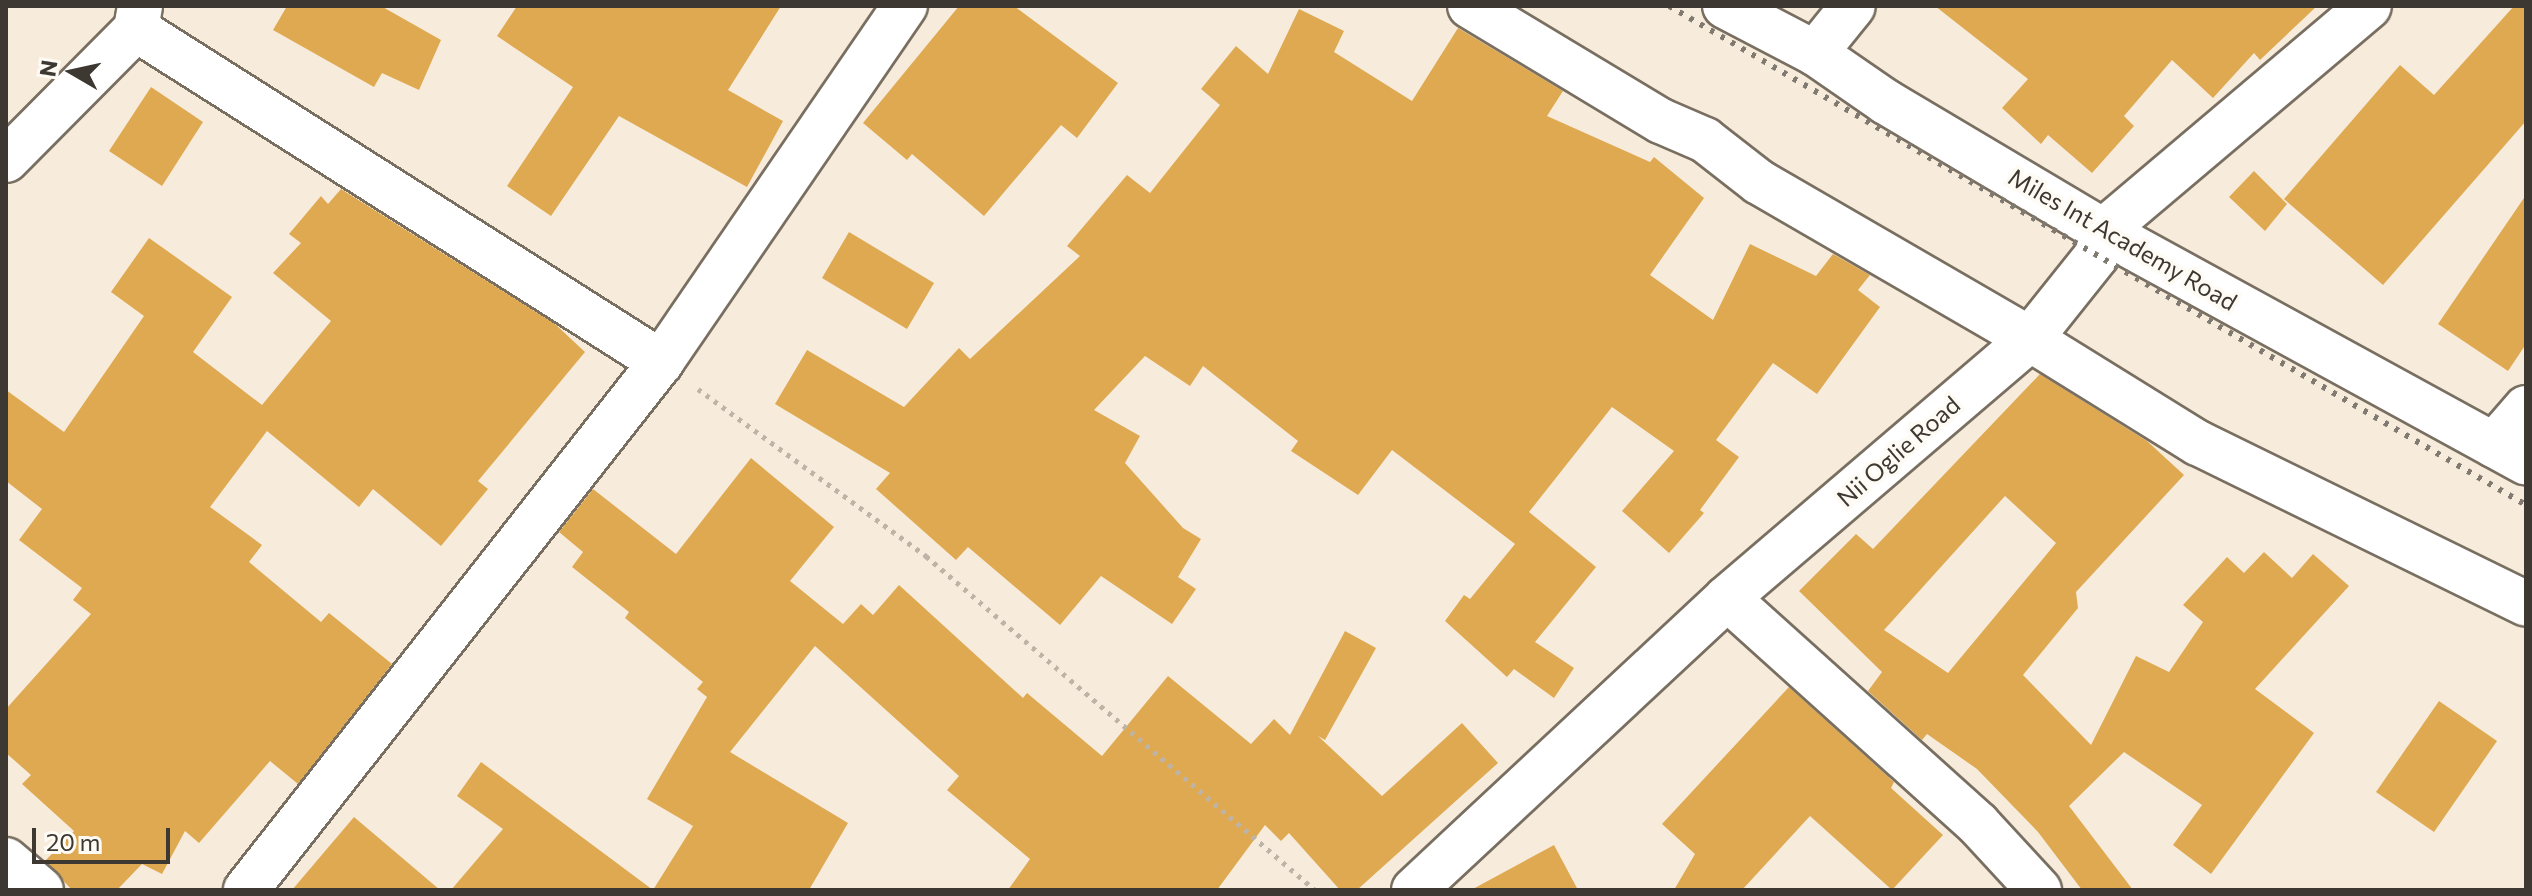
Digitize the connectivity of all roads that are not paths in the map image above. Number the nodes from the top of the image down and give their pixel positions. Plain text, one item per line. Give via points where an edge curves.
1 (905, 6) edge
2 (1470, 6) edge
3 (1725, 6) edge
4 (1853, 6) edge
5 (2369, 6) edge
6 (138, 18) edge
7 (1815, 53) junction
8 (6, 160) edge
9 (2103, 231) junction
10 (2030, 339) junction
11 (661, 362) junction
12 (2526, 408) edge
13 (2510, 454) edge
14 (1727, 598) junction
15 (2526, 604) edge
16 (6, 860) edge
17 (41, 890) edge
18 (246, 890) edge
19 (1414, 890) edge
20 (2039, 890) edge

1 - 11 street
2 - 10 street via 1661,121 1705,140 1759,182
3 - 7 street, Miles Int Academy Road
4 - 7 street
5 - 9 street, Nii Oglie Road
6 - 8 street
6 - 11 street
7 - 9 street, Miles Int Academy Road via 1886,102
9 - 10 street, Nii Oglie Road via 2097,255
9 - 13 street, Miles Int Academy Road
10 - 14 street, Nii Oglie Road
10 - 15 street via 2198,443
11 - 18 street
12 - 13 street
14 - 19 street, Nii Oglie Road
14 - 20 street via 1978,824
16 - 17 street

